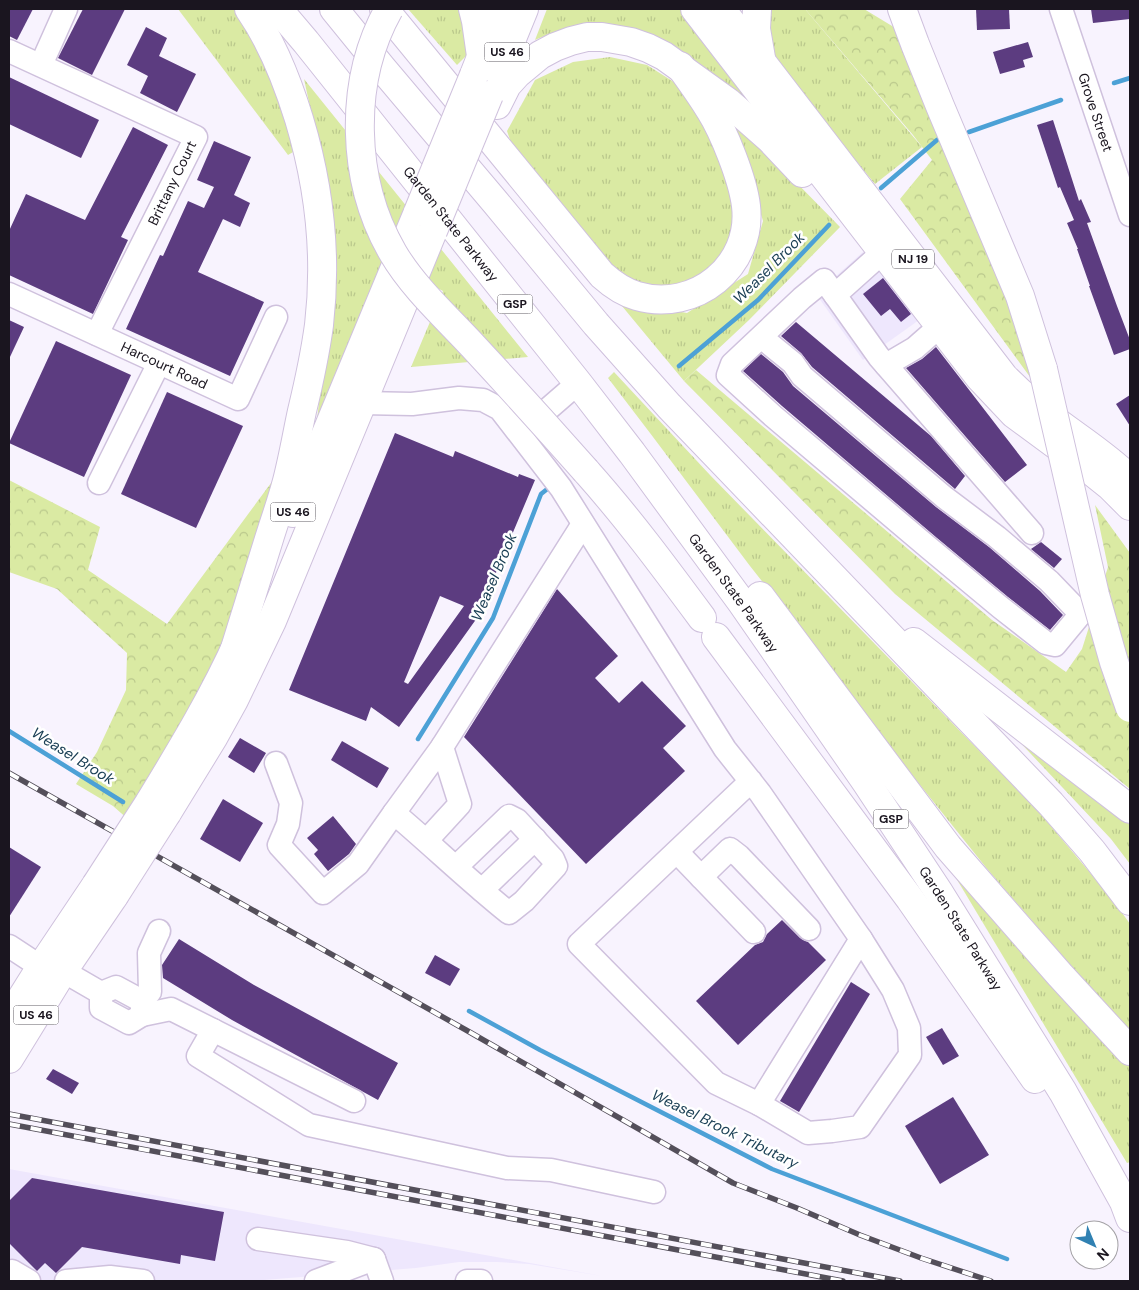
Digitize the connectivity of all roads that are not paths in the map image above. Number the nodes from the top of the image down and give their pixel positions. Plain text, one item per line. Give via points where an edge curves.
1 (66, 9) edge
2 (249, 9) edge
3 (278, 9) edge
4 (334, 9) edge
5 (384, 9) edge
6 (388, 9) edge
7 (473, 9) edge
8 (500, 9) edge
9 (524, 9) edge
10 (695, 9) edge
11 (721, 9) edge
12 (757, 9) edge
13 (902, 9) edge
14 (1061, 9) edge
15 (9, 51) edge
16 (762, 62) junction
17 (41, 65) junction
18 (680, 66) junction
19 (485, 83) junction
20 (397, 155) junction
21 (1130, 215) edge
22 (426, 221) junction
23 (879, 247) junction
24 (9, 294) edge
25 (835, 295) junction
26 (276, 317) dead end
27 (940, 326) junction
28 (97, 334) junction
29 (761, 336) junction
30 (159, 363) junction
31 (886, 365) junction
32 (578, 383) junction
33 (362, 402) junction
34 (519, 435) junction
35 (1081, 439) junction
36 (1130, 464) edge
37 (1130, 479) edge
38 (99, 483) dead end
39 (1130, 506) edge
40 (583, 524) junction
41 (1032, 533) dead end
42 (842, 585) junction
43 (233, 655) junction
44 (1130, 708) edge
45 (442, 747) junction
46 (276, 763) dead end
47 (751, 781) junction
48 (158, 808) junction
49 (1130, 809) edge
50 (394, 813) junction
51 (535, 839) junction
52 (426, 840) junction
53 (677, 852) junction
54 (456, 867) junction
55 (701, 877) junction
56 (482, 890) junction
57 (1130, 901) edge
58 (809, 929) dead end
59 (159, 931) dead end
60 (754, 932) dead end
61 (861, 939) junction
62 (9, 946) edge
63 (52, 969) junction
64 (142, 1008) junction
65 (9, 1018) edge
66 (213, 1030) junction
67 (1130, 1051) edge
68 (9, 1059) edge
69 (354, 1101) dead end
70 (759, 1104) junction
71 (654, 1192) dead end
72 (1127, 1210) edge
73 (258, 1239) dead end
74 (374, 1259) junction
75 (66, 1281) edge
76 (141, 1281) edge
77 (316, 1281) edge
78 (382, 1281) edge
79 (467, 1281) edge
80 (481, 1281) edge

1 - 17 street
2 - 43 highway via 284,73 304,133 318,204 322,260 314,360 287,482
3 - 20 highway, Garden State Parkway / GSP
4 - 42 highway via 596,324 768,511
5 - 18 highway via 602,275 624,291 650,299 677,299 703,290 731,264 745,230 746,206 736,166 711,110
6 - 72 highway, bridge via 365,77 360,146 368,192 393,253 414,283 604,491 675,582 910,899
7 - 19 highway
8 - 19 highway, US 46
9 - 19 highway, US 46
10 - 23 highway, NJ 19
11 - 16 highway, NJ 19
12 - 16 highway via 756,29
13 - 44 highway, bridge via 1020,296 1043,369 1095,595
14 - 21 street, Grove Street
15 - 17 street, Brittany Court
16 - 35 highway, NJ 19 via 1004,377
17 - 28 street, Brittany Court via 196,137
18 - 19 highway via 631,42 587,38 570,41 540,55 507,85
18 - 23 highway via 763,133
19 - 22 highway, US 46, bridge
20 - 32 highway, Garden State Parkway / GSP
20 - 67 highway via 495,254 638,432 948,846
22 - 33 highway, US 46
22 - 43 highway, US 46 via 372,320
23 - 25 street
23 - 27 highway, NJ 19
24 - 28 street, Harcourt Road
25 - 29 street via 824,280
25 - 31 street
26 - 30 street, Harcourt Road via 238,399
27 - 31 street via 915,348
27 - 39 highway, NJ 19 via 980,378 1014,414 1090,470
28 - 30 street, Harcourt Road
29 - 29 street via 732,364 728,375 1000,607 1054,645 1079,616 1075,608 1049,581 930,486 802,376 793,363
30 - 38 street
31 - 41 street
32 - 34 street
32 - 72 highway, Garden State Parkway / GSP via 742,603 866,782 1063,1092
33 - 34 street via 412,404 459,398 482,400 500,409
33 - 48 highway, US 46 via 253,661 213,738
34 - 40 street
35 - 36 highway
35 - 37 highway, NJ 19
40 - 45 street
40 - 47 street via 725,749
42 - 49 highway
42 - 57 highway via 1051,804
43 - 48 highway, US 46 via 190,736
45 - 50 street
45 - 52 street via 460,804
46 - 50 street via 291,803 288,824 279,845 323,893 358,864
47 - 53 street
47 - 61 street
48 - 63 highway, US 46, bridge
50 - 52 street
51 - 54 street via 509,816
51 - 56 street
51 - 56 street via 556,866 524,901 509,912
52 - 54 street
53 - 55 street
53 - 70 street via 579,944 716,1083
54 - 56 street
55 - 58 street via 730,849
55 - 60 street
59 - 64 street via 149,953 150,992
61 - 70 street
61 - 70 street via 893,990 909,1028 910,1055 860,1127 808,1133
62 - 63 street
63 - 64 street via 101,993 116,987
63 - 65 highway, US 46
63 - 68 highway, US 46
64 - 66 street via 171,1009
66 - 69 street
66 - 71 street via 198,1056 310,1125 507,1168 551,1170
73 - 74 street
74 - 77 street
74 - 78 street
75 - 76 street via 110,1277
79 - 80 street

